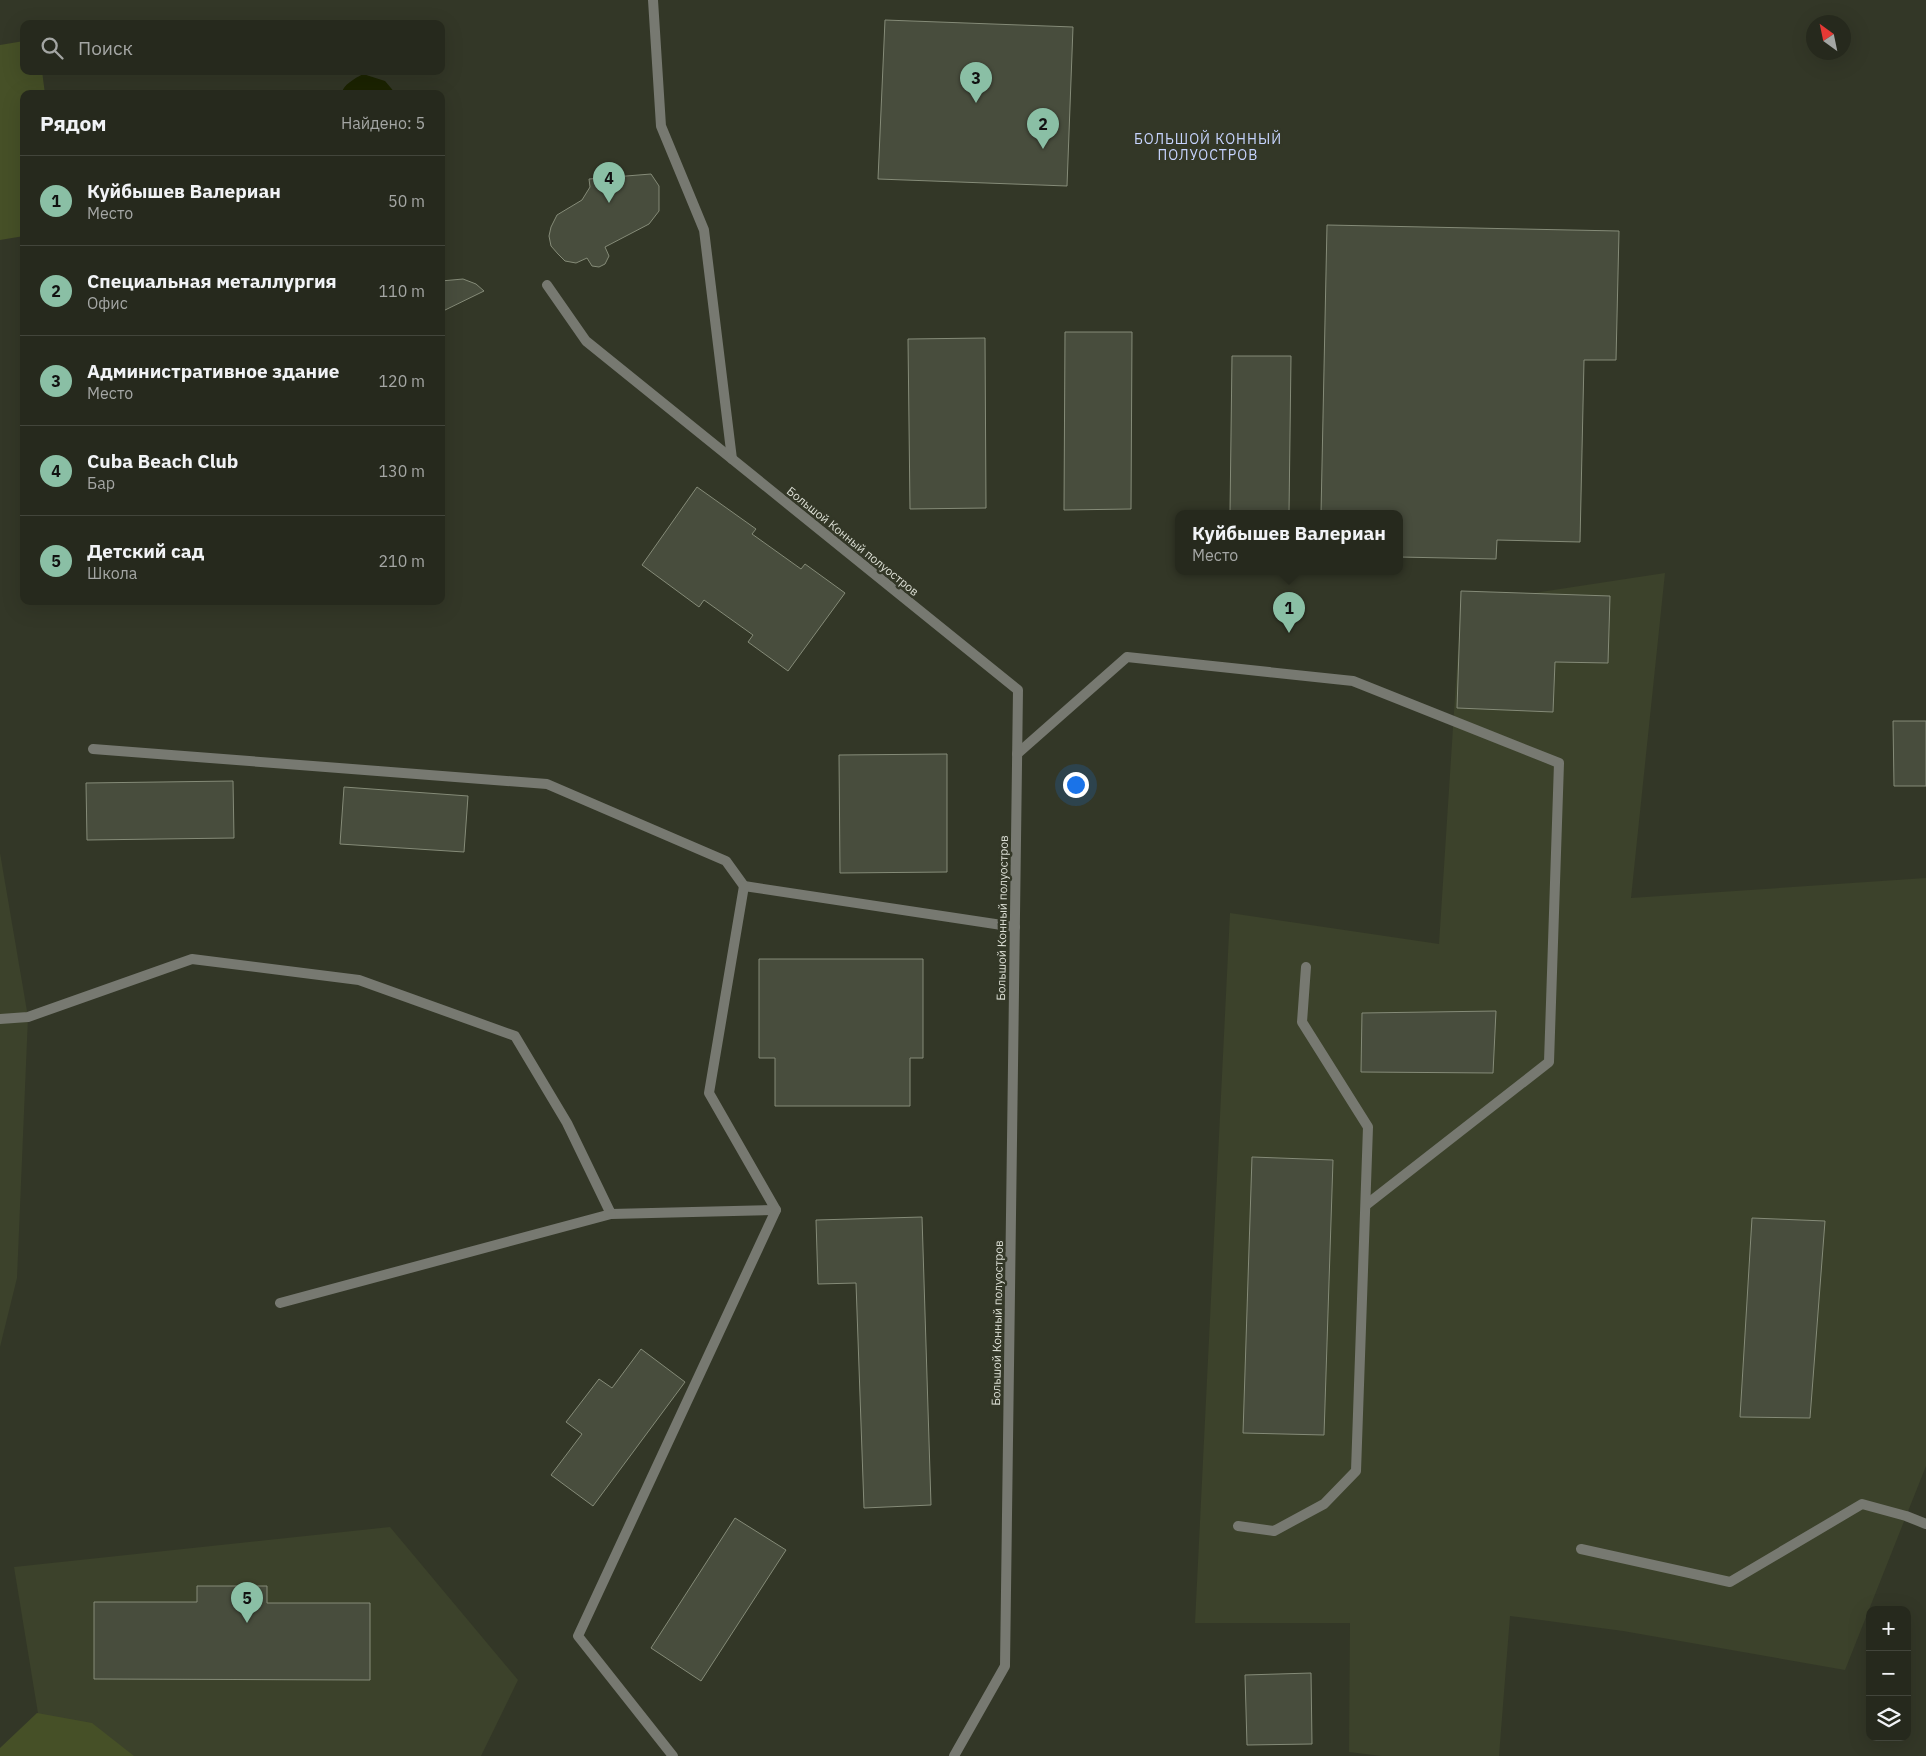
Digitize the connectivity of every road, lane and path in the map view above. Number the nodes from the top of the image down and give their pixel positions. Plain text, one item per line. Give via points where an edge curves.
1 (653, 0) edge
2 (547, 285) dead end
3 (732, 459) junction
4 (93, 749) dead end
5 (1017, 754) junction
6 (744, 886) junction
7 (1015, 927) junction
8 (1306, 967) dead end
9 (0, 1019) edge
10 (1366, 1205) junction
11 (776, 1210) junction
12 (611, 1214) junction
13 (280, 1303) dead end
14 (1926, 1524) edge
15 (1238, 1526) dead end
16 (1581, 1549) dead end
17 (673, 1756) edge
18 (954, 1756) edge

1 - 3 street via 661,126 704,230
2 - 3 street, Большой Конный полуостров via 586,341
3 - 5 street, Большой Конный полуостров via 1018,690
4 - 6 street via 547,784 726,860
5 - 7 street, Большой Конный полуостров
5 - 10 street via 1128,657 1353,681 1559,762 1549,1062
6 - 7 street
6 - 11 street via 708,1093
7 - 18 street, Большой Конный полуостров via 1005,1666
8 - 10 street via 1302,1022 1368,1127
9 - 12 street via 28,1017 192,959 360,980 515,1036 567,1123
10 - 15 street via 1356,1471 1324,1504 1274,1530
11 - 12 street
11 - 17 street via 578,1636
12 - 13 street
14 - 16 street via 1862,1504 1730,1582

